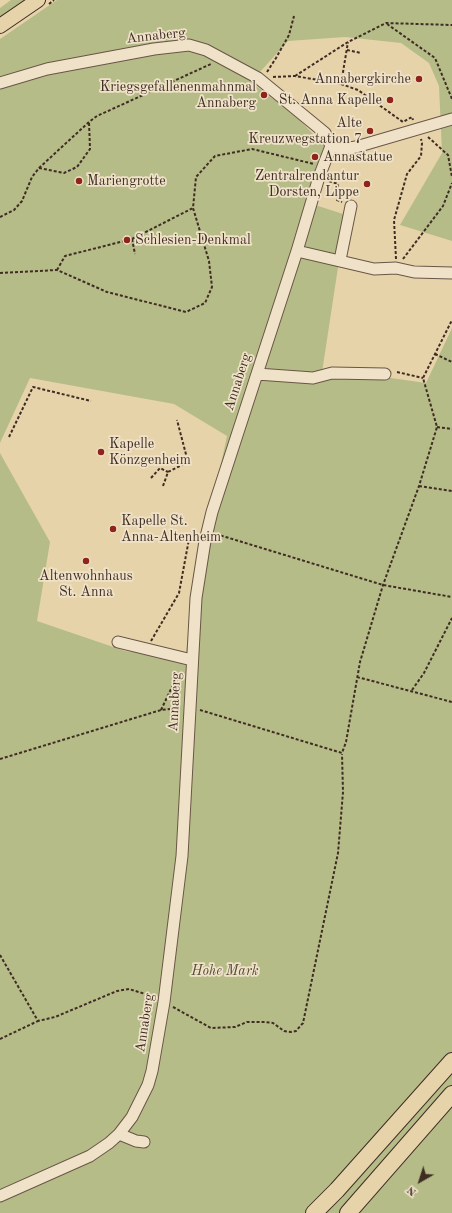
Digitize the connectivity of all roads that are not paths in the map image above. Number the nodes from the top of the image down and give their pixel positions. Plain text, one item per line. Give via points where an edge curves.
1 (38, 0) edge
2 (0, 26) edge
3 (0, 83) edge
4 (452, 119) edge
5 (331, 146) junction
6 (351, 206) road end
7 (297, 251) junction
8 (340, 260) junction
9 (452, 272) edge
10 (256, 374) junction
11 (385, 374) dead end
12 (118, 642) dead end
13 (192, 660) junction
14 (452, 1062) edge
15 (452, 1094) edge
16 (119, 1134) junction
17 (144, 1142) dead end
18 (0, 1196) edge
19 (314, 1213) edge
20 (348, 1213) edge

1 - 2 main road
3 - 5 street, Annaberg via 47,69 188,45 206,50 260,78 325,132
4 - 5 street via 356,147 343,149
5 - 7 street, Annaberg
6 - 8 street
7 - 8 street
7 - 10 street, Annaberg
8 - 9 street via 374,269
10 - 11 street via 313,378 332,373
10 - 13 street, Annaberg via 205,541 196,598
12 - 13 street
13 - 16 street, Annaberg via 182,856 164,1002 148,1085 132,1117
14 - 19 highway
15 - 20 highway
16 - 17 street
16 - 18 street, Annaberg via 90,1156

